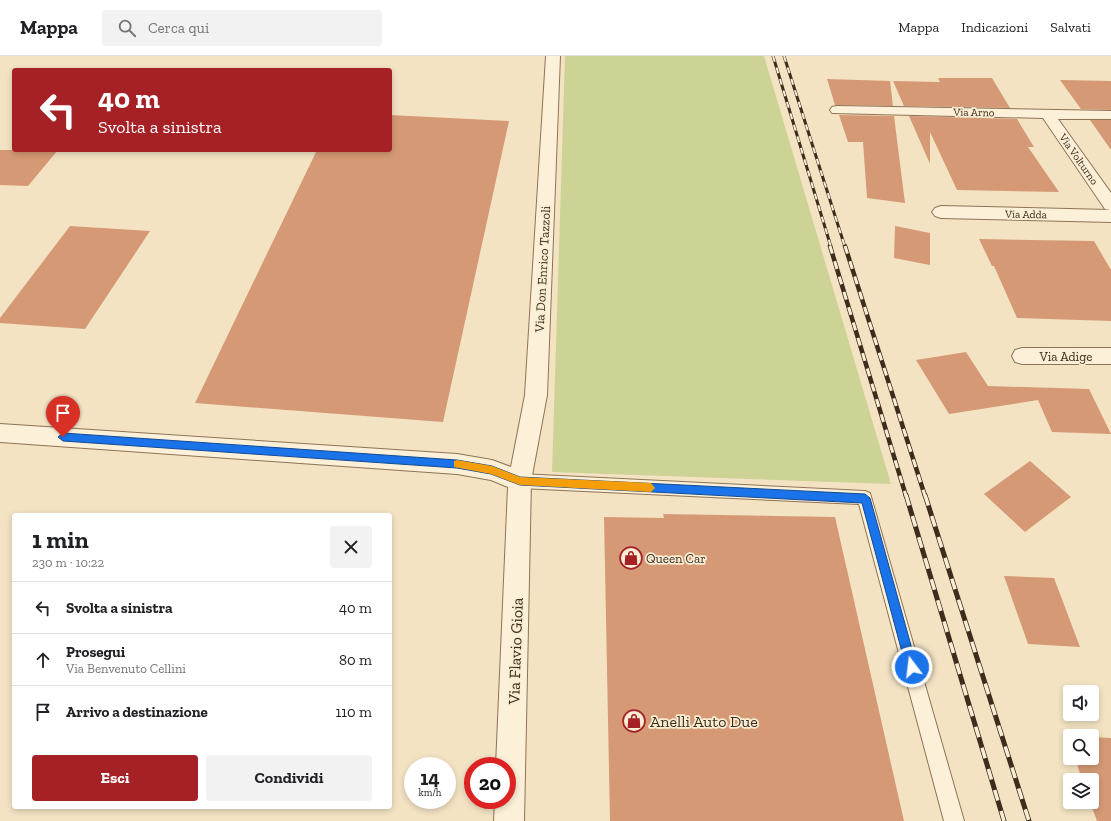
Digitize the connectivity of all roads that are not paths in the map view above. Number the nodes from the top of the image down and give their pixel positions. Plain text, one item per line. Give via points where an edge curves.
1 (553, 56) edge
2 (838, 110) dead end
3 (1047, 113) junction
4 (1111, 115) edge
5 (1111, 205) edge
6 (941, 212) dead end
7 (1111, 216) edge
8 (1022, 356) dead end
9 (1111, 356) edge
10 (0, 433) edge
11 (520, 481) junction
12 (509, 821) edge
13 (954, 821) edge

1 - 11 street, Via Don Enrico Tazzoli via 536,395
2 - 3 street, Via Arno
3 - 4 street, Via Arno
3 - 5 street, Via Volturno
6 - 7 street, Via Adda
8 - 9 street, Via Adige
10 - 11 street via 457,464 492,470
11 - 12 street, Via Flavio Gioia
11 - 13 lane via 865,498

